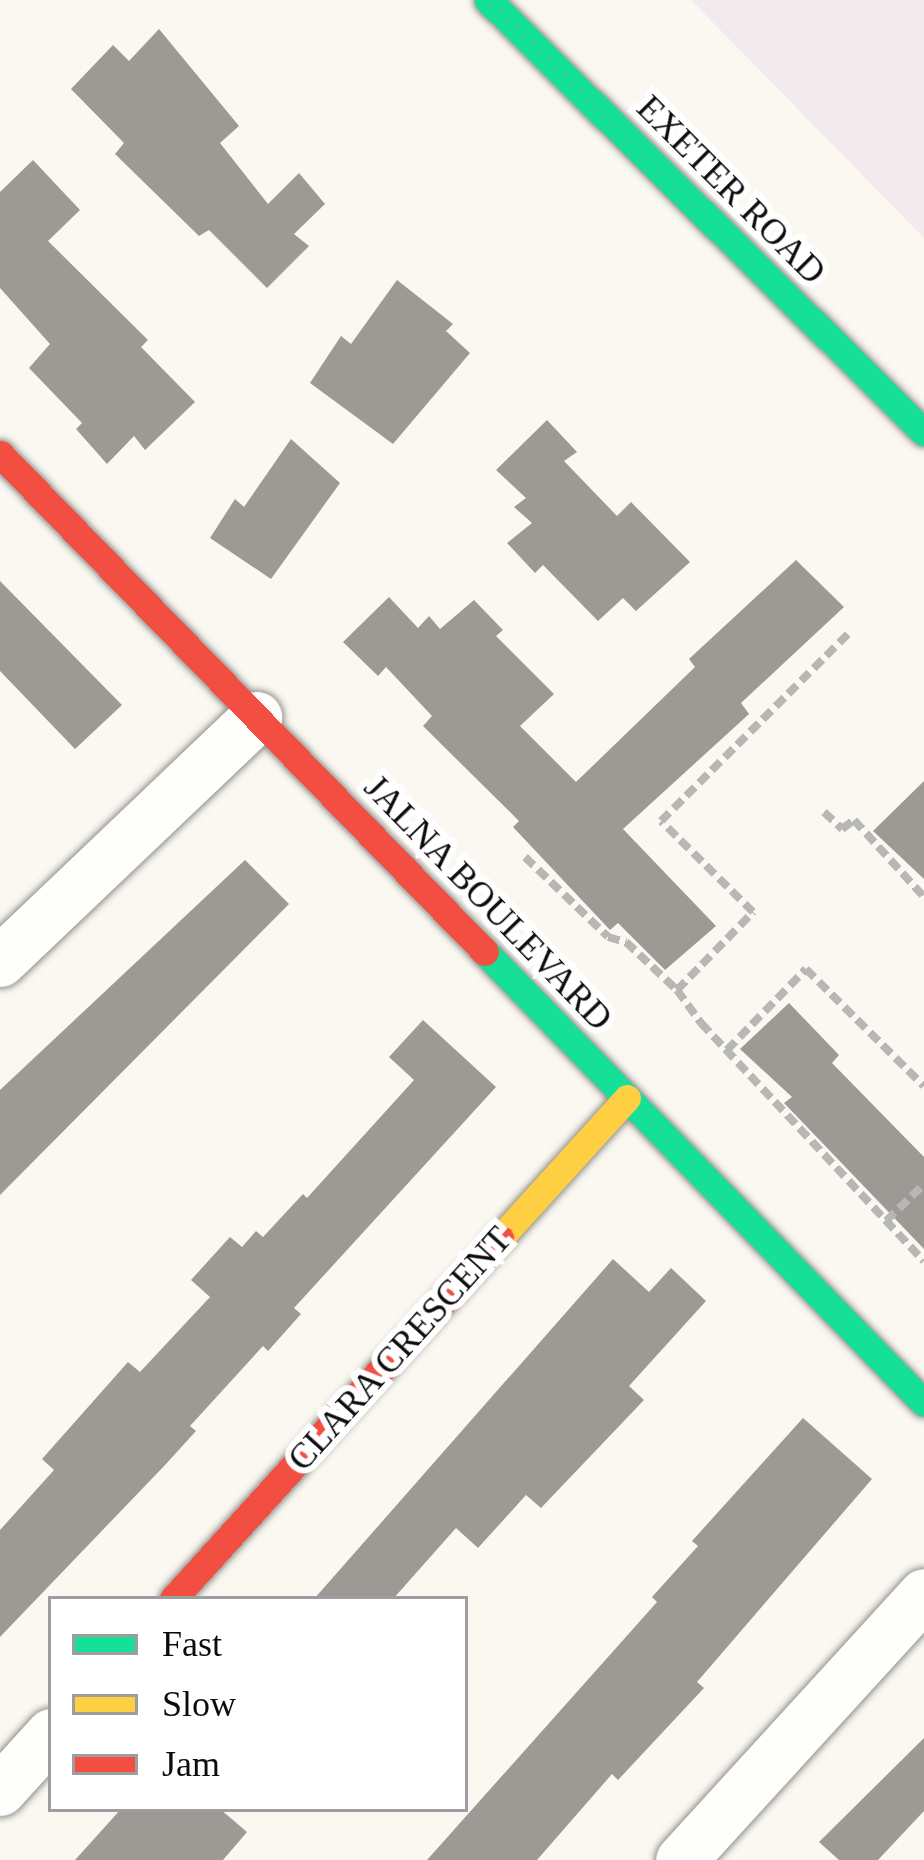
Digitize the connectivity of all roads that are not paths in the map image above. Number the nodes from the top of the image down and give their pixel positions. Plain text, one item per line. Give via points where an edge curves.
1 (488, 0) edge
2 (924, 432) edge
3 (0, 454) edge
4 (256, 717) junction
5 (0, 961) edge
6 (627, 1098) junction
7 (924, 1403) edge
8 (924, 1594) edge
9 (176, 1596) edge
10 (48, 1737) edge
11 (0, 1790) edge
12 (681, 1860) edge

1 - 2 street, EXETER ROAD
3 - 4 street, JALNA BOULEVARD
4 - 5 street
4 - 6 street, JALNA BOULEVARD
6 - 7 street, JALNA BOULEVARD
6 - 9 street, CLARA CRESCENT
8 - 12 street
10 - 11 street

